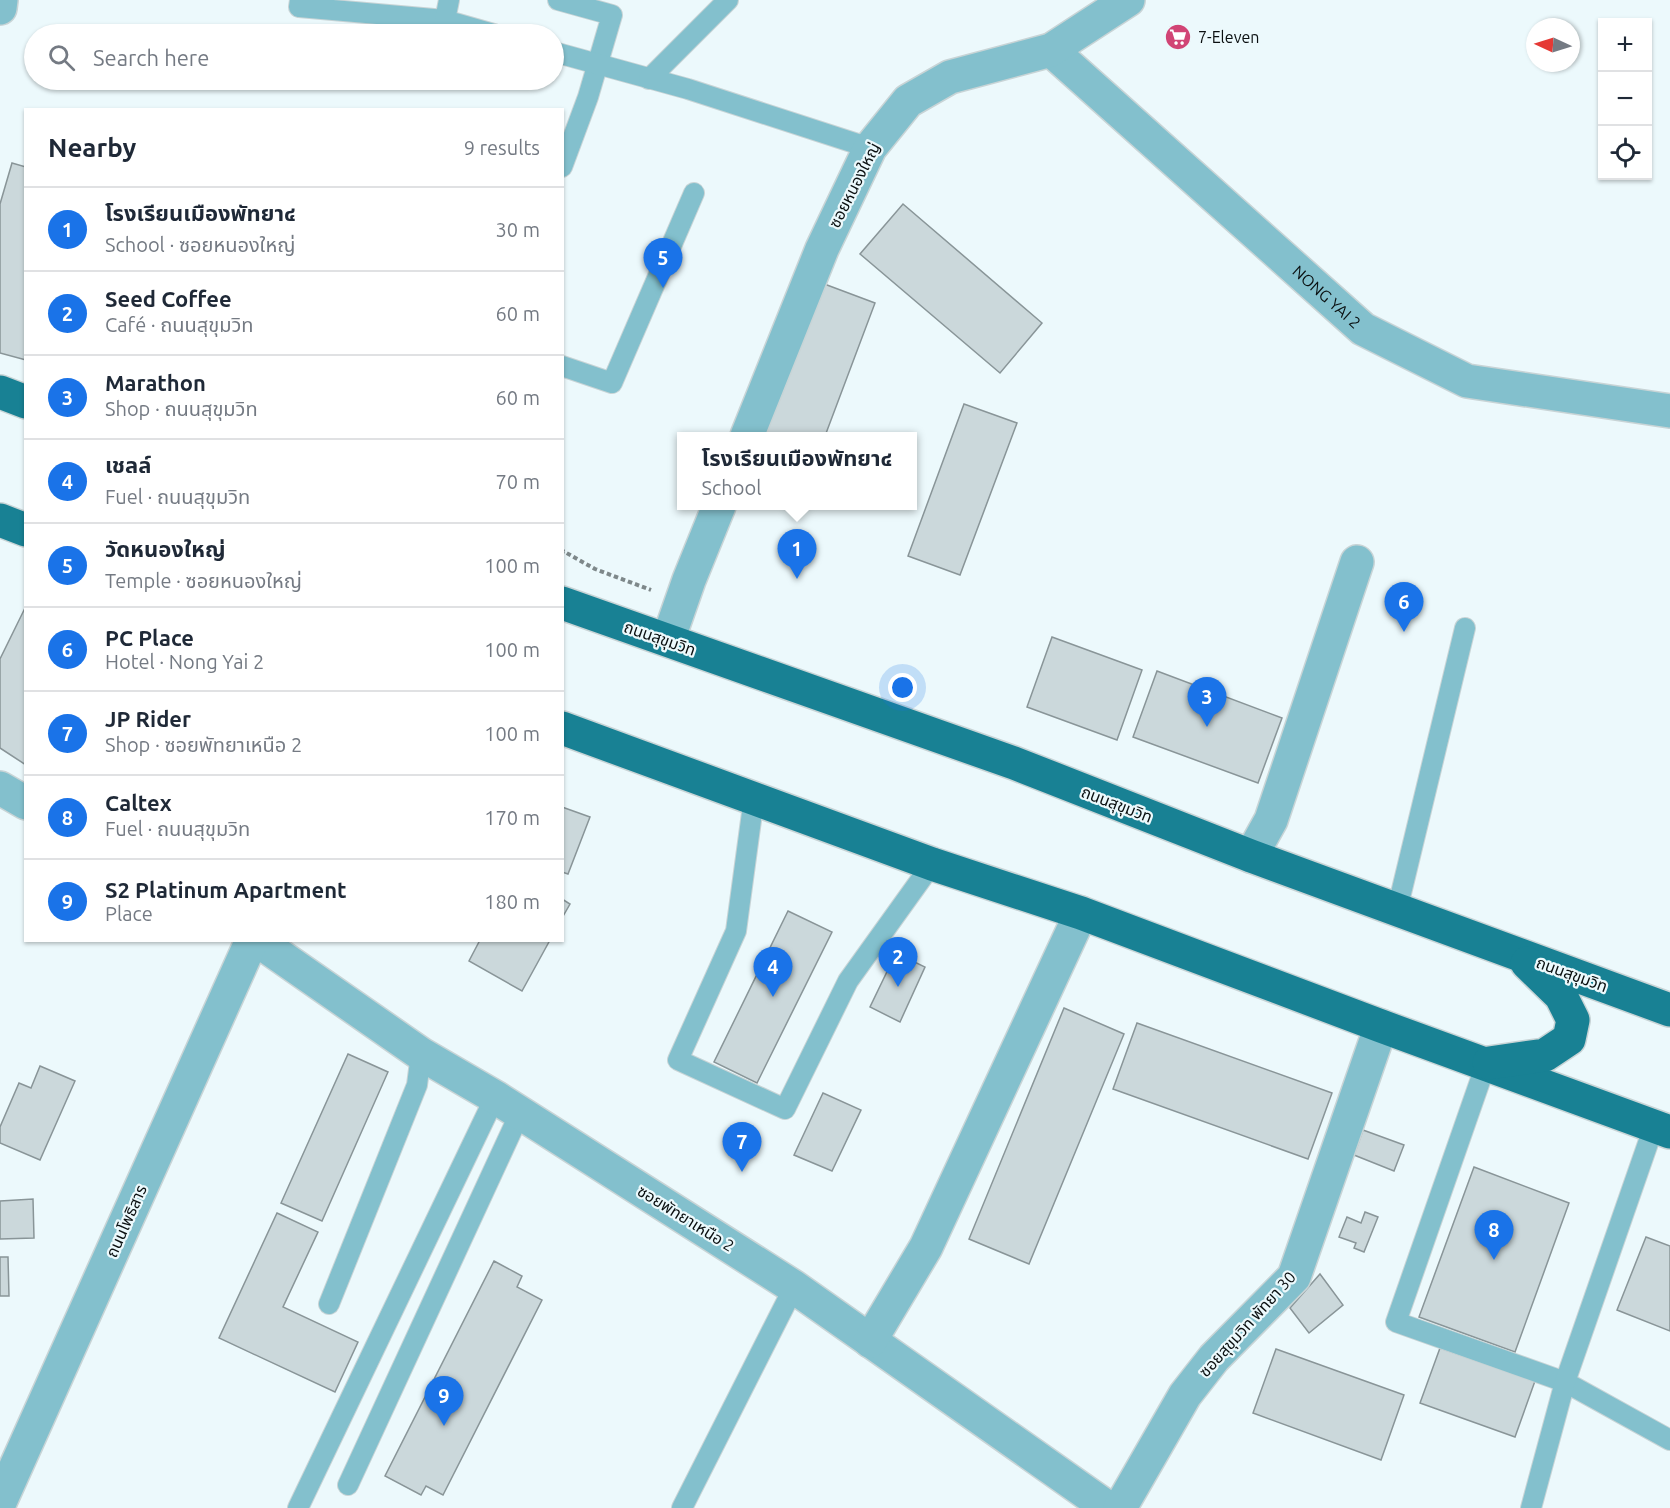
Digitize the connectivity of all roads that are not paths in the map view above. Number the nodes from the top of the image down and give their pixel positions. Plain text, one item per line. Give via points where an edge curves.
1 (1, 0) edge
2 (300, 0) edge
3 (449, 0) edge
4 (558, 0) edge
5 (728, 0) edge
6 (1128, 0) edge
7 (614, 7) edge
8 (0, 8) edge
9 (445, 20) junction
10 (459, 24) edge
11 (1051, 51) junction
12 (564, 55) edge
13 (597, 65) junction
14 (649, 79) junction
15 (870, 148) junction
16 (564, 161) edge
17 (694, 193) dead end
18 (564, 367) edge
19 (0, 392) edge
20 (24, 401) edge
21 (1670, 411) edge
22 (749, 432) edge
23 (717, 510) edge
24 (0, 520) edge
25 (24, 529) edge
26 (1357, 562) dead end
27 (564, 604) edge
28 (1465, 628) dead end
29 (668, 640) junction
30 (564, 729) edge
31 (0, 788) edge
32 (754, 798) junction
33 (24, 802) edge
34 (1251, 856) junction
35 (932, 864) junction
36 (1397, 910) junction
37 (1081, 913) junction
38 (254, 942) edge
39 (258, 942) edge
40 (1519, 955) junction
41 (1670, 1010) edge
42 (1381, 1026) junction
43 (421, 1054) junction
44 (1486, 1064) junction
45 (507, 1105) junction
46 (1662, 1129) edge
47 (794, 1287) junction
48 (329, 1304) dead end
49 (870, 1341) junction
50 (1565, 1382) junction
51 (1670, 1440) edge
52 (348, 1485) dead end
53 (0, 1502) edge
54 (298, 1508) edge
55 (682, 1508) edge
56 (1108, 1508) edge
57 (1120, 1508) edge
58 (1531, 1508) edge

1 - 8 street
2 - 9 lane via 299,7
3 - 9 lane
4 - 7 lane
5 - 14 lane
6 - 11 street, ซอยหนองใหญ่
7 - 13 lane
9 - 10 lane
11 - 15 street, ซอยหนองใหญ่ via 950,77 908,102
11 - 21 street, NONG YAI 2 via 1363,329 1467,381
12 - 13 lane
13 - 14 lane
13 - 16 lane
14 - 15 lane
15 - 22 street, ซอยหนองใหญ่ via 822,249
17 - 18 lane via 612,383
19 - 20 highway
23 - 29 street
24 - 25 highway
26 - 34 street via 1271,820
27 - 29 highway, ถนนสุขุมวิท
28 - 36 lane
29 - 34 highway, ถนนสุขุมวิท via 1014,763
30 - 32 highway
31 - 33 street
32 - 35 highway
32 - 35 lane via 736,931 678,1060 785,1108 848,981
34 - 36 highway, ถนนสุขุมวิท
35 - 37 highway
36 - 40 highway, ถนนสุขุมวิท
37 - 42 highway
37 - 49 street via 926,1247
38 - 53 street, ถนนโพธิสาร
39 - 43 street, ซอยพัทยาเหนือ 2
40 - 41 highway, ถนนสุขุมวิท
40 - 44 highway via 1561,996 1573,1020 1569,1039 1545,1055
42 - 44 highway
42 - 57 street, ซอยสุขุมวิท พัทยา 30 via 1294,1277 1214,1358 1185,1395
43 - 45 street, ซอยพัทยาเหนือ 2
43 - 48 lane via 417,1085
44 - 46 highway
44 - 50 lane via 1396,1322
45 - 47 street, ซอยพัทยาเหนือ 2
45 - 52 lane
45 - 54 lane
46 - 50 lane
47 - 49 street, ซอยพัทยาเหนือ 2
47 - 55 lane
49 - 56 street, ซอยพัทยาเหนือ 2
50 - 51 lane
50 - 58 lane

